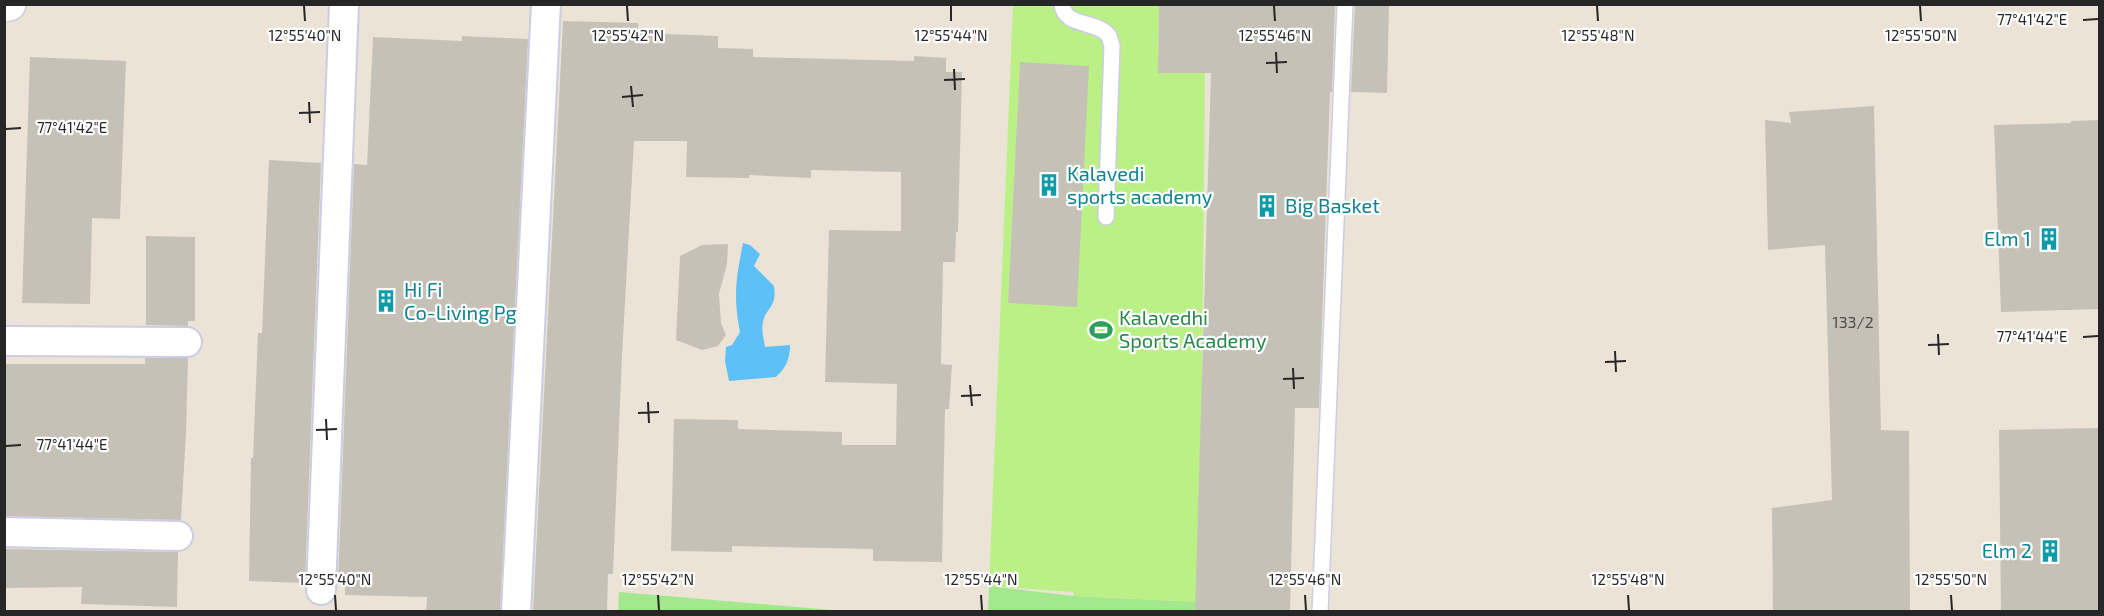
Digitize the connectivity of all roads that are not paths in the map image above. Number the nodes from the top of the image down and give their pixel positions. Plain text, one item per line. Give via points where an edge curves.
1 (9, 4) edge
2 (344, 4) edge
3 (546, 4) edge
4 (1062, 4) edge
5 (1345, 4) edge
6 (4, 5) edge
7 (1106, 217) dead end
8 (4, 341) edge
9 (187, 342) dead end
10 (4, 532) edge
11 (178, 536) dead end
12 (321, 590) dead end
13 (516, 612) edge
14 (1320, 612) edge

1 - 6 main road
2 - 12 street
3 - 13 street
4 - 7 lane via 1069,18 1099,29 1108,35 1112,46
5 - 14 lane
8 - 9 street
10 - 11 street

